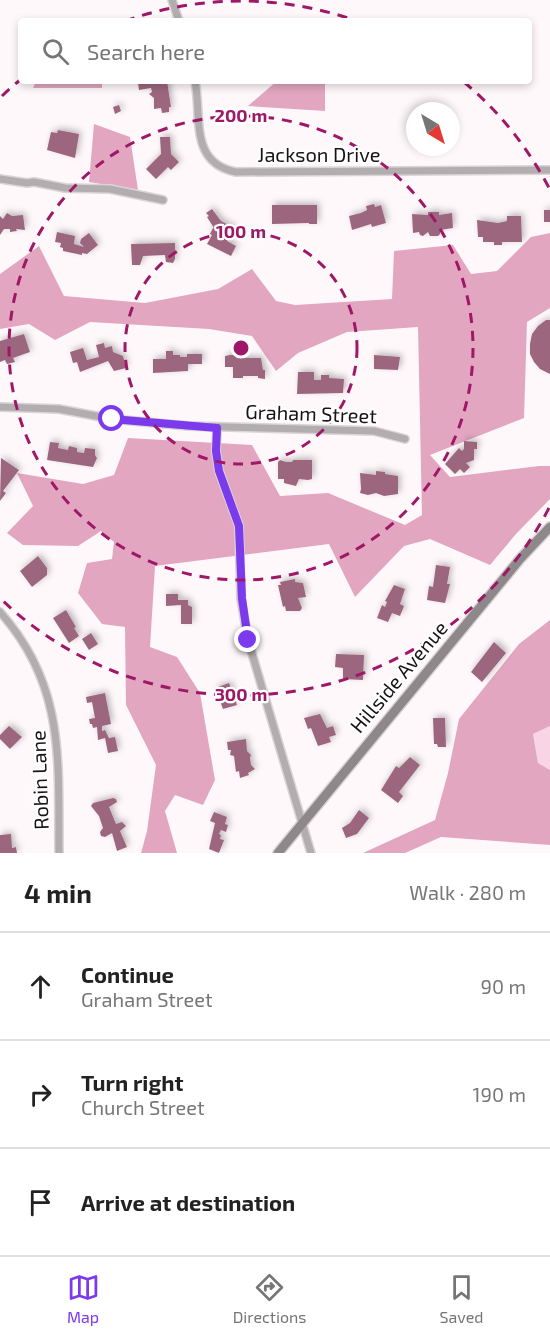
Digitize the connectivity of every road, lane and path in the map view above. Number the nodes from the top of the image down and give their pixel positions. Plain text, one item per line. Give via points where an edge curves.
1 (172, 0) edge
2 (178, 18) edge
3 (195, 84) edge
4 (550, 170) edge
5 (0, 179) edge
6 (163, 200) dead end
7 (0, 407) edge
8 (217, 428) junction
9 (405, 439) dead end
10 (550, 527) edge
11 (0, 612) edge
12 (302, 823) junction
13 (59, 853) edge
14 (278, 853) edge
15 (311, 853) edge

1 - 2 street
3 - 4 street, Jackson Drive via 202,146 212,161 227,171
5 - 6 street via 65,188 110,189
7 - 8 street, Graham Street via 59,409 112,419
8 - 9 street, Graham Street via 374,431
8 - 12 street via 219,471 239,526 248,640
10 - 12 main road, Hillside Avenue
11 - 13 street, Robin Lane via 30,653 52,709 58,748
12 - 14 main road, Hillside Avenue
12 - 15 street

